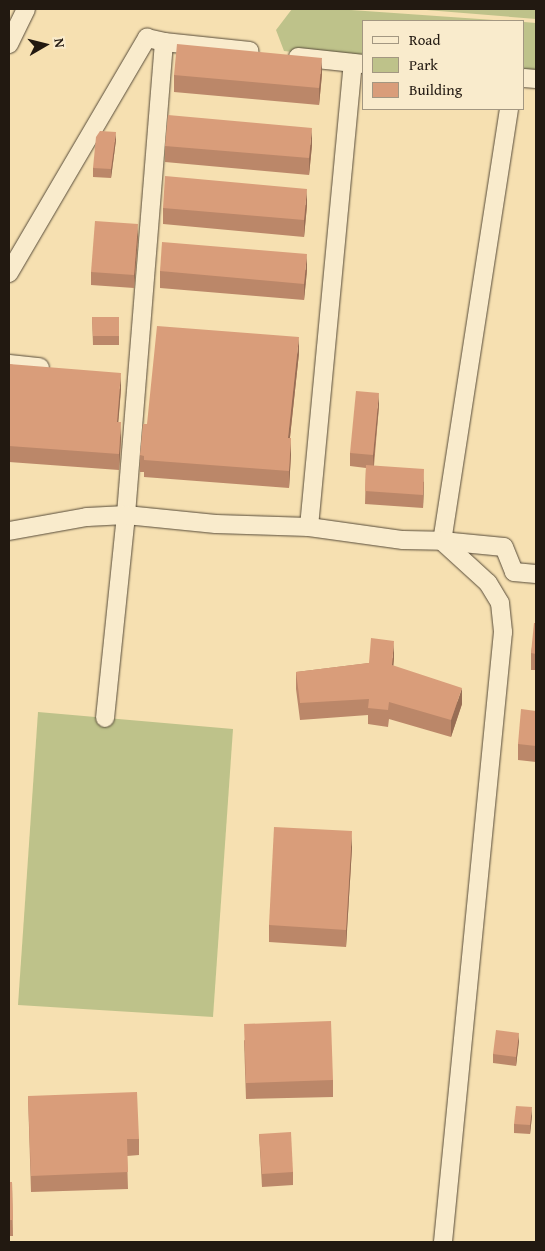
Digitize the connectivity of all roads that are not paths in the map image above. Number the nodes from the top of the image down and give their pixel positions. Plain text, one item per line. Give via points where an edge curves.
1 (26, 9) edge
2 (164, 42) junction
3 (9, 44) edge
4 (359, 64) edge
5 (508, 110) edge
6 (9, 273) edge
7 (9, 364) edge
8 (58, 369) edge
9 (118, 376) edge
10 (137, 378) junction
11 (126, 516) junction
12 (309, 527) junction
13 (9, 530) edge
14 (442, 541) junction
15 (536, 574) edge
16 (105, 718) dead end
17 (443, 1242) edge

1 - 3 street
2 - 4 street
2 - 6 street via 147,38
2 - 10 street
4 - 12 street
5 - 14 street
7 - 8 street
9 - 10 street
10 - 11 street
11 - 12 street via 216,524
11 - 13 street via 87,517
11 - 16 street
12 - 14 street via 403,540
14 - 15 street via 504,547 514,572
14 - 17 street via 488,583 500,603 503,632

